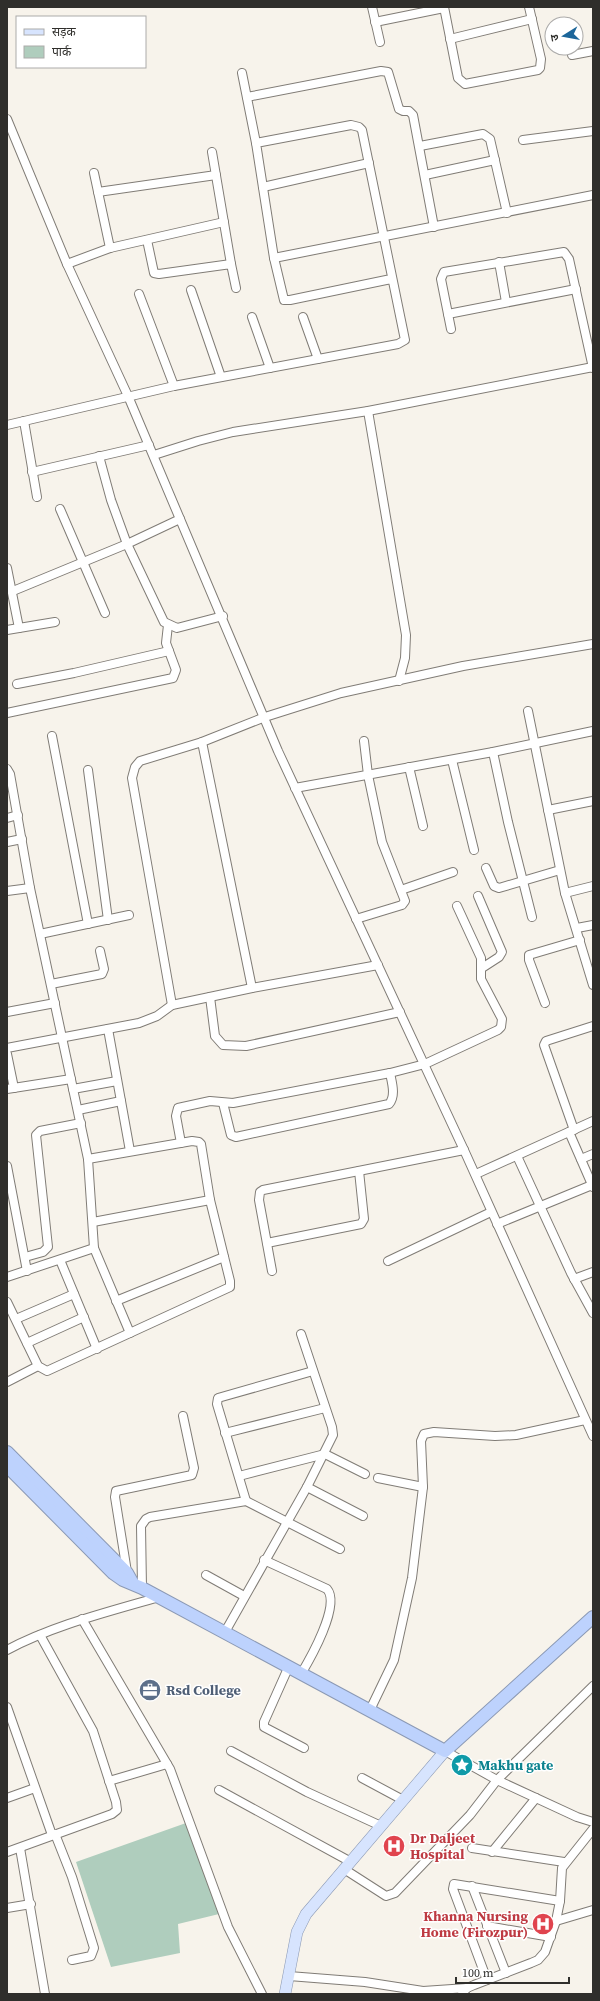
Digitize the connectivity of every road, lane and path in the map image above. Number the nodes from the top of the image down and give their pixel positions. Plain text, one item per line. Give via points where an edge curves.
1 (372, 7) edge
2 (444, 7) edge
3 (529, 7) edge
4 (532, 19) junction
5 (375, 22) junction
6 (450, 39) junction
7 (380, 42) dead end
8 (242, 72) dead end
9 (247, 97) junction
10 (7, 119) edge
11 (593, 131) edge
12 (523, 140) dead end
13 (256, 143) junction
14 (420, 146) junction
15 (212, 152) dead end
16 (495, 160) junction
17 (369, 163) junction
18 (94, 173) dead end
19 (216, 175) junction
20 (425, 175) junction
21 (263, 187) junction
22 (98, 192) junction
23 (593, 196) edge
24 (507, 213) junction
25 (224, 222) junction
26 (434, 227) junction
27 (382, 237) junction
28 (147, 240) junction
29 (110, 248) junction
30 (274, 258) junction
31 (499, 262) junction
32 (67, 264) junction
33 (230, 264) junction
34 (391, 278) junction
35 (236, 288) dead end
36 (576, 289) junction
37 (191, 290) dead end
38 (140, 294) dead end
39 (506, 302) junction
40 (448, 314) junction
41 (252, 317) dead end
42 (303, 317) dead end
43 (451, 329) dead end
44 (318, 359) junction
45 (270, 368) junction
46 (593, 368) edge
47 (221, 378) junction
48 (174, 386) junction
49 (128, 396) junction
50 (368, 411) junction
51 (24, 421) junction
52 (7, 425) edge
53 (149, 445) junction
54 (154, 455) junction
55 (99, 456) junction
56 (32, 472) junction
57 (37, 497) dead end
58 (60, 509) dead end
59 (180, 519) junction
60 (127, 544) junction
61 (82, 561) junction
62 (7, 572) edge
63 (13, 591) junction
64 (105, 613) dead end
65 (222, 616) junction
66 (55, 622) dead end
67 (168, 625) junction
68 (19, 628) junction
69 (7, 630) edge
70 (593, 644) edge
71 (169, 651) junction
72 (399, 681) junction
73 (17, 684) dead end
74 (528, 711) dead end
75 (7, 713) edge
76 (265, 717) junction
77 (593, 731) edge
78 (52, 736) dead end
79 (364, 741) dead end
80 (202, 742) junction
81 (535, 742) junction
82 (493, 752) junction
83 (452, 760) junction
84 (409, 768) junction
85 (7, 769) edge
86 (88, 770) dead end
87 (368, 775) junction
88 (295, 788) junction
89 (593, 801) edge
90 (548, 810) junction
91 (18, 815) junction
92 (7, 818) edge
93 (423, 826) dead end
94 (22, 839) junction
95 (7, 842) edge
96 (474, 850) dead end
97 (486, 868) dead end
98 (560, 870) junction
99 (454, 872) dead end
100 (522, 880) junction
101 (593, 886) edge
102 (30, 888) junction
103 (401, 890) junction
104 (7, 891) edge
105 (565, 893) junction
106 (478, 896) dead end
107 (457, 906) dead end
108 (129, 915) dead end
109 (532, 917) dead end
110 (356, 919) junction
111 (108, 920) junction
112 (88, 924) junction
113 (593, 925) edge
114 (577, 928) junction
115 (40, 934) junction
116 (580, 940) junction
117 (100, 951) dead end
118 (378, 965) junction
119 (482, 968) junction
120 (51, 984) junction
121 (593, 985) edge
122 (252, 988) junction
123 (210, 997) junction
124 (55, 1003) junction
125 (545, 1003) dead end
126 (172, 1005) junction
127 (7, 1012) edge
128 (400, 1012) junction
129 (593, 1026) edge
130 (108, 1029) junction
131 (62, 1037) junction
132 (7, 1048) edge
133 (7, 1054) edge
134 (425, 1064) junction
135 (390, 1073) junction
136 (71, 1079) junction
137 (117, 1081) junction
138 (11, 1089) edge
139 (73, 1090) junction
140 (121, 1101) junction
141 (223, 1103) junction
142 (78, 1110) junction
143 (593, 1121) edge
144 (81, 1123) junction
145 (571, 1131) junction
146 (181, 1143) junction
147 (464, 1150) junction
148 (130, 1151) junction
149 (593, 1154) edge
150 (516, 1156) junction
151 (88, 1159) junction
152 (581, 1159) junction
153 (7, 1166) edge
154 (359, 1171) junction
155 (476, 1174) junction
156 (593, 1186) edge
157 (210, 1200) junction
158 (540, 1207) junction
159 (491, 1212) junction
160 (93, 1222) junction
161 (496, 1224) junction
162 (267, 1243) junction
163 (94, 1248) junction
164 (25, 1257) junction
165 (224, 1257) junction
166 (60, 1260) junction
167 (388, 1261) dead end
168 (27, 1271) junction
169 (272, 1271) dead end
170 (593, 1272) edge
171 (7, 1277) edge
172 (574, 1279) junction
173 (74, 1294) junction
174 (116, 1301) junction
175 (7, 1302) edge
176 (593, 1312) edge
177 (84, 1317) junction
178 (16, 1319) junction
179 (130, 1333) junction
180 (301, 1334) dead end
181 (27, 1343) junction
182 (97, 1349) junction
183 (38, 1366) junction
184 (313, 1371) junction
185 (7, 1381) edge
186 (325, 1408) junction
187 (182, 1416) dead end
188 (585, 1420) junction
189 (225, 1433) junction
190 (593, 1436) edge
191 (7, 1452) edge
192 (325, 1454) junction
193 (7, 1466) edge
194 (365, 1474) dead end
195 (238, 1476) junction
196 (378, 1478) dead end
197 (307, 1487) junction
198 (423, 1487) junction
199 (246, 1501) junction
200 (363, 1516) dead end
201 (287, 1521) junction
202 (340, 1549) dead end
203 (264, 1560) junction
204 (127, 1573) junction
205 (206, 1575) dead end
206 (138, 1586) junction
207 (244, 1596) junction
208 (159, 1597) junction
209 (593, 1616) edge
210 (82, 1619) junction
211 (225, 1632) junction
212 (40, 1635) junction
213 (7, 1650) edge
214 (289, 1666) junction
215 (302, 1674) junction
216 (593, 1686) edge
217 (7, 1707) edge
218 (370, 1710) junction
219 (304, 1748) dead end
220 (231, 1751) dead end
221 (445, 1751) junction
222 (167, 1764) junction
223 (362, 1778) dead end
224 (497, 1780) junction
225 (109, 1781) junction
226 (35, 1788) junction
227 (219, 1790) dead end
228 (7, 1798) edge
229 (536, 1798) junction
230 (403, 1800) junction
231 (593, 1822) edge
232 (381, 1826) junction
233 (593, 1830) edge
234 (53, 1834) junction
235 (20, 1848) junction
236 (472, 1848) dead end
237 (7, 1852) edge
238 (492, 1852) junction
239 (564, 1862) junction
240 (347, 1866) junction
241 (472, 1886) junction
242 (560, 1901) junction
243 (31, 1904) junction
244 (7, 1908) edge
245 (593, 1910) edge
246 (556, 1921) junction
247 (487, 1926) junction
248 (551, 1937) junction
249 (72, 1960) dead end
250 (506, 1973) junction
251 (289, 1976) junction
252 (487, 1980) junction
253 (465, 1991) edge
254 (45, 1994) edge
255 (262, 1994) edge
256 (285, 1994) edge

1 - 5 street
2 - 5 street
2 - 6 street
3 - 4 street
4 - 6 street
4 - 6 street via 541,59 538,70 465,84 458,78
5 - 7 street
8 - 9 street
9 - 13 street
9 - 14 street via 386,71 390,75 399,109 409,111 413,115
10 - 32 street
11 - 12 street
13 - 17 street via 355,125 363,134
13 - 21 street
14 - 16 street via 483,134 490,138
14 - 20 street
15 - 19 street
16 - 20 street
16 - 24 street
17 - 21 street
17 - 27 street
18 - 22 street
19 - 22 street
19 - 25 street
20 - 26 street
21 - 30 street
22 - 29 street
23 - 24 street
24 - 26 street
25 - 28 street
25 - 33 street
26 - 27 street
27 - 30 street
27 - 34 street
28 - 29 street
28 - 33 street via 153,272 156,274
29 - 32 street
30 - 34 street via 282,296 286,300
31 - 36 street via 564,252 570,259
31 - 39 street
31 - 40 street via 444,272 441,279
32 - 49 street
33 - 35 street
34 - 44 street via 404,337 402,343
36 - 39 street
36 - 46 street
37 - 47 street
38 - 48 street
39 - 40 street
40 - 43 street
41 - 45 street
42 - 44 street
44 - 45 street
45 - 47 street
46 - 50 street
47 - 48 street
48 - 49 street
49 - 51 street
49 - 53 street
50 - 54 street via 233,432
50 - 72 street via 406,635 405,658
51 - 52 street
51 - 56 street
53 - 54 street
53 - 55 street
54 - 59 street
55 - 56 street
55 - 60 street
56 - 57 street
58 - 61 street
59 - 60 street
59 - 65 street
60 - 61 street
60 - 67 street via 164,622
61 - 63 street
61 - 64 street
62 - 63 street
63 - 68 street
65 - 67 street via 177,628
65 - 76 street
66 - 68 street
67 - 71 street via 166,639
68 - 69 street
70 - 72 street via 463,666
71 - 73 street
71 - 75 street via 176,670 175,675 169,680
72 - 76 street via 325,697
74 - 81 street
76 - 80 street
76 - 88 street
77 - 81 street
78 - 112 street
79 - 87 street
80 - 122 street
80 - 126 street via 140,761 132,778
81 - 82 street
81 - 90 street
82 - 83 street
82 - 100 street
83 - 84 street
83 - 96 street
84 - 87 street
84 - 93 street
85 - 91 street
86 - 111 street
87 - 88 street
87 - 103 street via 382,842
88 - 110 street
89 - 90 street
90 - 98 street
91 - 92 street
91 - 94 street
94 - 95 street
94 - 102 street
97 - 100 street via 497,887 501,888
98 - 100 street
98 - 105 street
99 - 103 street
100 - 109 street
101 - 105 street
102 - 104 street
102 - 115 street
103 - 110 street via 404,901 402,905
105 - 114 street
106 - 119 street via 502,952 499,957
107 - 119 street via 479,954
108 - 111 street
110 - 118 street
111 - 112 street
112 - 115 street
113 - 114 street
114 - 116 street
115 - 120 street
116 - 121 street
116 - 125 street via 529,955
117 - 120 street via 105,971 102,974
118 - 122 street
118 - 128 street
119 - 134 street via 481,977 502,1019 501,1027
120 - 124 street
122 - 123 street
123 - 126 street
123 - 128 street via 215,1036 223,1046 246,1046
124 - 127 street
124 - 131 street
126 - 130 street via 146,1021
128 - 134 street
129 - 145 street via 546,1041 544,1045
130 - 131 street
130 - 137 street
131 - 132 street
131 - 136 street
133 - 138 street
134 - 135 street
134 - 147 street
135 - 141 street
135 - 141 street via 393,1094 389,1104 236,1137 230,1133
136 - 138 street
136 - 139 street
137 - 139 street
137 - 140 street
139 - 142 street
140 - 142 street
140 - 148 street
141 - 146 street via 210,1101 178,1108 176,1116
142 - 144 street
143 - 145 street
144 - 151 street
144 - 164 street via 40,1131 36,1135 48,1247 43,1252
145 - 150 street
145 - 152 street
146 - 148 street
146 - 157 street via 195,1141 201,1144
147 - 154 street
147 - 155 street
148 - 151 street
149 - 152 street
150 - 155 street
150 - 158 street
151 - 160 street
152 - 156 street
153 - 164 street
154 - 162 street via 364,1218 361,1224
154 - 162 street via 260,1192 258,1200
155 - 159 street
156 - 158 street
157 - 160 street
157 - 165 street
158 - 161 street
158 - 172 street
159 - 161 street
159 - 167 street
160 - 163 street
161 - 188 street
162 - 169 street
163 - 166 street
163 - 174 street
164 - 168 street
165 - 174 street
165 - 179 street via 230,1287
166 - 168 street
166 - 173 street
168 - 171 street
170 - 172 street
172 - 176 street
173 - 177 street
173 - 178 street
174 - 179 street
175 - 178 street
177 - 181 street
177 - 182 street
178 - 181 street
179 - 182 street
180 - 184 street
181 - 183 street
182 - 183 street via 47,1371
183 - 185 street
184 - 186 street
184 - 189 street via 219,1397 217,1404
186 - 189 street
186 - 192 street via 333,1431
187 - 204 street via 194,1468 192,1475 116,1491
188 - 190 street
188 - 198 street via 516,1435 428,1432 421,1441
189 - 195 street
191 - 204 highway
192 - 194 street
192 - 195 street
192 - 197 street
193 - 206 highway via 113,1572 123,1580
195 - 199 street
196 - 198 street
197 - 200 street
197 - 201 street
198 - 218 street via 412,1578 398,1643 390,1670
199 - 201 street
199 - 206 street via 146,1519 141,1526
201 - 202 street
201 - 203 street
203 - 207 street
203 - 215 street via 330,1592 322,1636
204 - 206 highway
205 - 207 street
206 - 208 highway
207 - 211 street
208 - 210 street
208 - 211 highway
209 - 221 highway
210 - 212 street
210 - 222 street
211 - 214 highway
212 - 213 street
212 - 225 street via 93,1731
214 - 215 highway
214 - 219 street via 264,1727
215 - 218 highway
216 - 224 street
217 - 226 street
218 - 221 highway
220 - 232 street via 307,1792
221 - 224 street
221 - 230 main road
222 - 225 street
222 - 255 street via 228,1927
223 - 230 street
224 - 229 street
224 - 240 street via 482,1802 390,1896 386,1896
225 - 234 street via 117,1806 115,1813
226 - 228 street
226 - 234 street
227 - 240 street
229 - 231 street
229 - 238 street
230 - 232 main road
232 - 240 main road
233 - 239 street
234 - 235 street
234 - 249 street via 72,1877 94,1948 91,1956
235 - 237 street
235 - 243 street
236 - 238 street
238 - 239 street
239 - 242 street via 561,1871
240 - 251 main road via 302,1922 297,1932
241 - 242 street
241 - 247 street
241 - 252 street via 456,1883 452,1886
242 - 246 street
243 - 244 street
243 - 254 street
245 - 246 street
246 - 248 street
247 - 248 street
247 - 250 street
248 - 250 street via 545,1952 538,1960
250 - 252 street
251 - 253 street via 423,1990
251 - 256 main road
252 - 253 street

